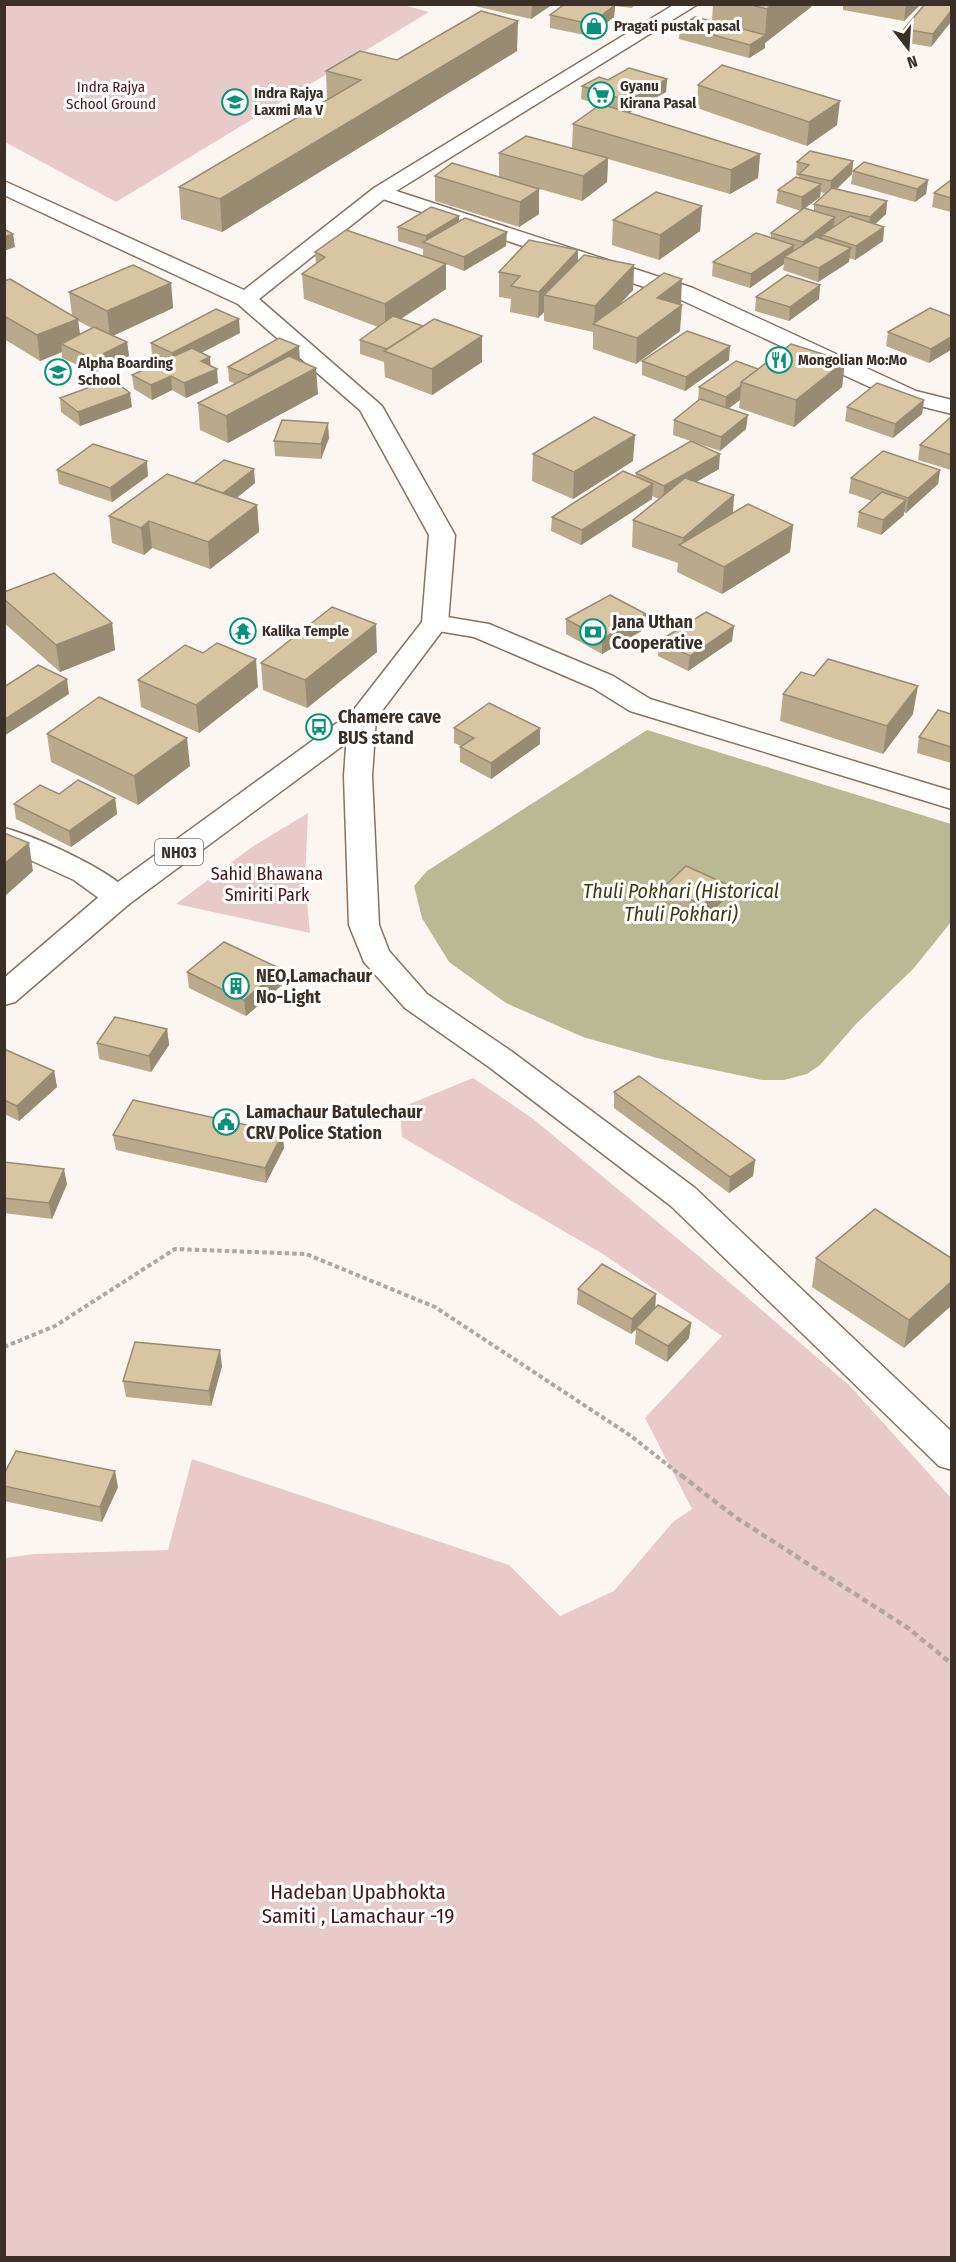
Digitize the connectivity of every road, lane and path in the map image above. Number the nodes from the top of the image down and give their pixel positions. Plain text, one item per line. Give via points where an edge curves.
1 (689, 4) edge
2 (4, 187) edge
3 (381, 192) junction
4 (246, 299) junction
5 (951, 407) edge
6 (435, 623) junction
7 (362, 718) junction
8 (951, 800) edge
9 (4, 837) edge
10 (118, 897) junction
11 (4, 995) edge
12 (4, 1347) edge
13 (951, 1455) edge
14 (951, 1664) edge

1 - 3 main road
2 - 4 main road
3 - 4 main road
3 - 5 main road via 685,293 908,396
4 - 6 main road via 370,406 442,535
6 - 7 main road
6 - 8 main road via 480,630 603,682 640,705
7 - 10 main road, NH03
7 - 13 main road via 358,776 364,925 375,955 416,1001 500,1059 682,1197
9 - 10 main road via 84,873
10 - 11 main road, NH03
12 - 14 path via 55,1326 175,1249 306,1254 435,1307 631,1436 735,1517 908,1628

